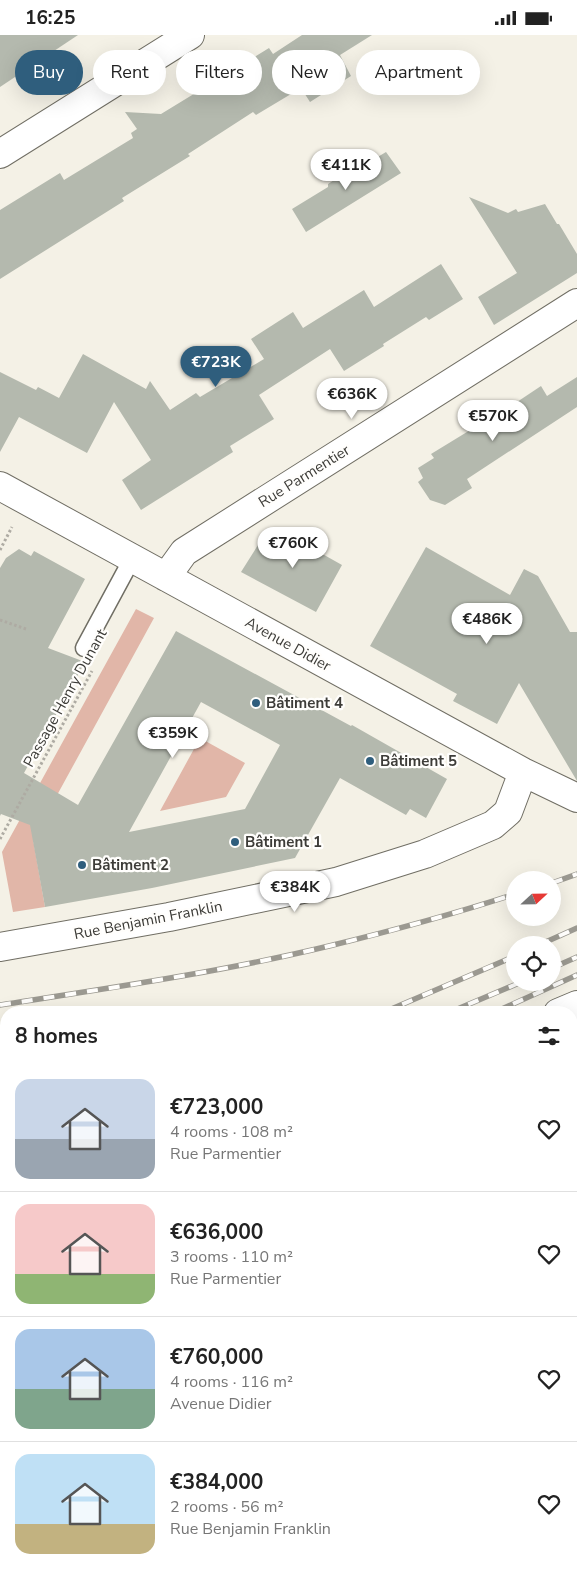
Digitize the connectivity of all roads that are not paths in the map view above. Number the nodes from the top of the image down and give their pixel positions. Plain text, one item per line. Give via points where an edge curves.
1 (190, 35) edge
2 (0, 154) edge
3 (577, 303) edge
4 (0, 486) edge
5 (132, 559) junction
6 (166, 577) junction
7 (84, 647) dead end
8 (523, 772) junction
9 (577, 798) edge
10 (0, 947) edge

1 - 2 street
3 - 6 street, Rue Parmentier via 184,552
4 - 5 street, Avenue Didier
5 - 6 street, Avenue Didier
5 - 7 lane
6 - 8 street, Avenue Didier
8 - 9 street, Avenue Didier
8 - 10 street, Rue Benjamin Franklin via 508,812 494,825 425,854 336,883

